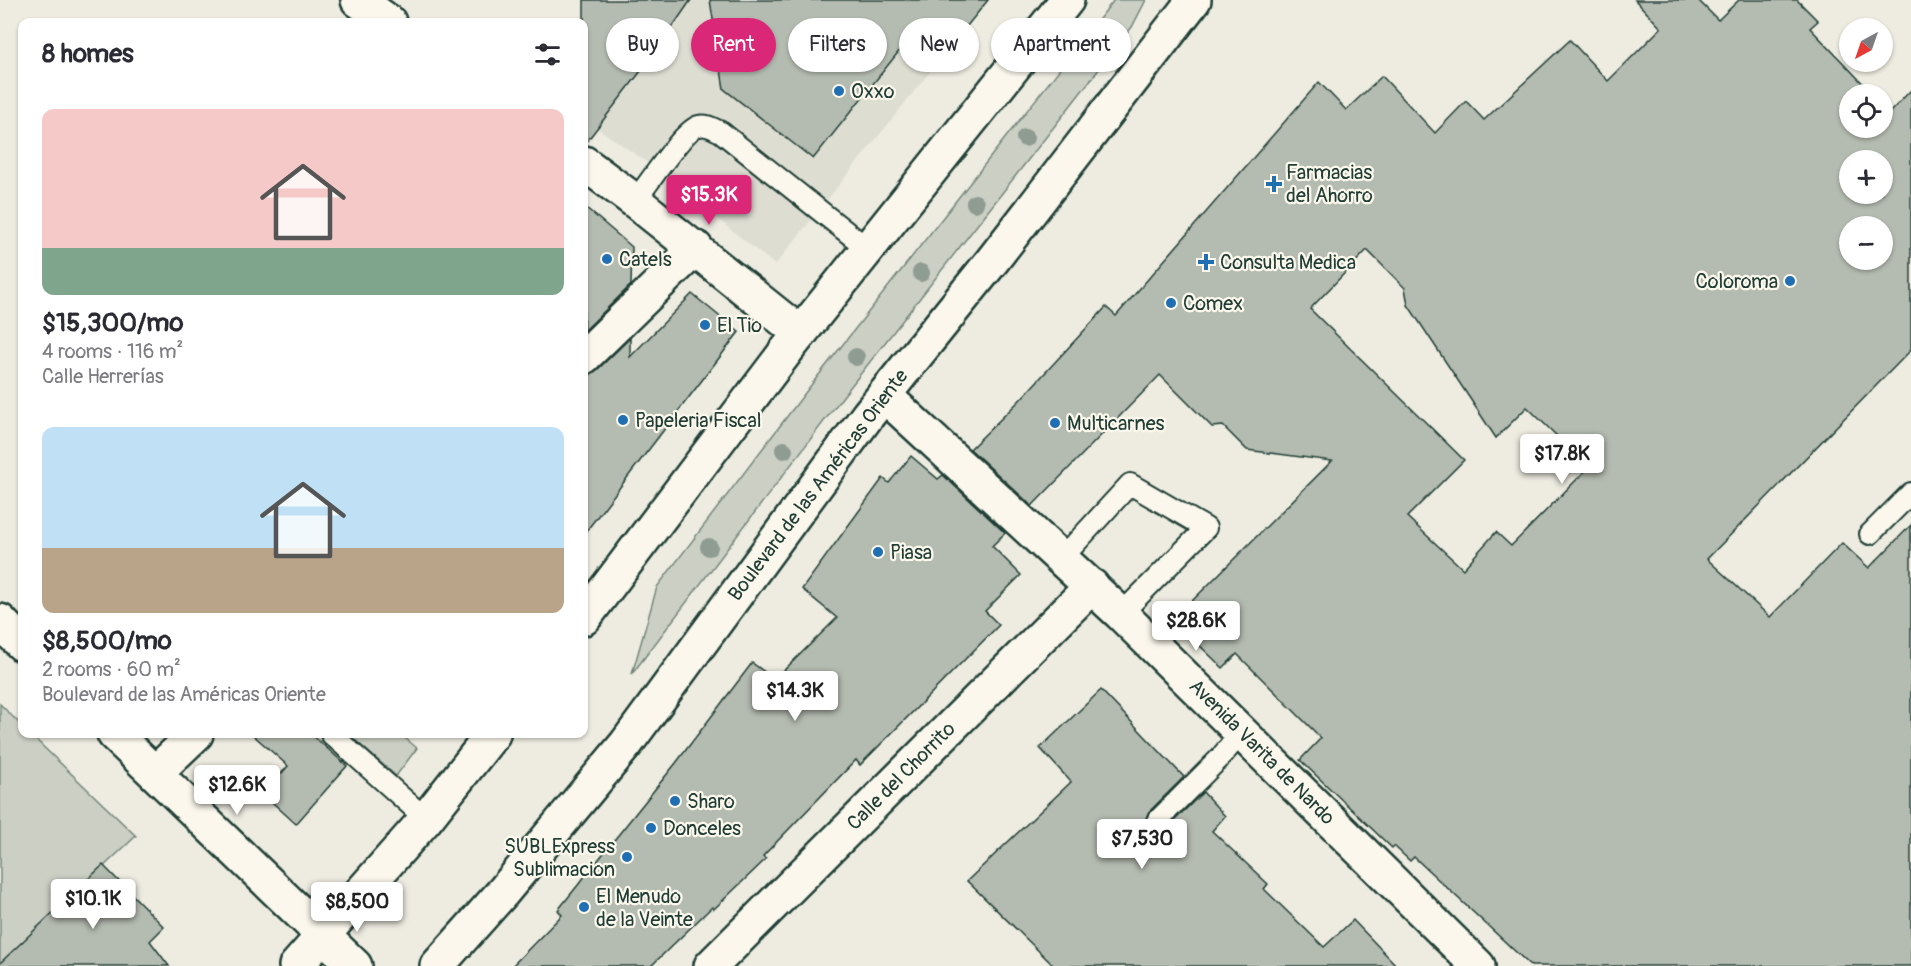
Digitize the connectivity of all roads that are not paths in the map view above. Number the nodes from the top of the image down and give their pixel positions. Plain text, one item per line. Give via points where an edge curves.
1 (358, 0) edge
2 (1067, 0) edge
3 (1194, 0) edge
4 (383, 18) edge
5 (588, 166) edge
6 (635, 201) junction
7 (696, 248) junction
8 (868, 249) junction
9 (801, 333) junction
10 (588, 353) edge
11 (884, 395) junction
12 (1911, 494) edge
13 (1870, 534) dead end
14 (1062, 558) junction
15 (1092, 586) junction
16 (588, 613) edge
17 (1121, 614) junction
18 (0, 621) edge
19 (18, 640) edge
20 (1242, 732) junction
21 (118, 738) edge
22 (192, 738) edge
23 (335, 738) edge
24 (490, 738) edge
25 (155, 773) junction
26 (426, 819) junction
27 (1157, 820) dead end
28 (324, 935) junction
29 (1466, 962) edge
30 (296, 966) edge
31 (355, 966) edge
32 (437, 966) edge
33 (711, 966) edge

1 - 4 main road
2 - 8 main road
3 - 11 main road, Boulevard de las Américas Oriente
5 - 6 main road
6 - 7 main road
6 - 8 lane via 684,136 696,126 707,126 721,132
7 - 9 main road
7 - 10 main road
8 - 9 main road
9 - 16 main road
11 - 14 main road, Avenida Varita de Nardo
11 - 32 main road, Boulevard de las Américas Oriente via 626,744
12 - 13 lane
14 - 15 main road, Avenida Varita de Nardo
14 - 17 lane via 1130,484 1206,528
15 - 17 main road, Avenida Varita de Nardo
15 - 33 main road, Calle del Chorrito
17 - 20 main road, Avenida Varita de Nardo
18 - 19 main road
20 - 27 lane
20 - 29 main road, Avenida Varita de Nardo
21 - 25 main road
22 - 25 main road
23 - 26 lane
24 - 26 main road
25 - 28 main road
26 - 28 main road
28 - 30 main road
28 - 31 main road

